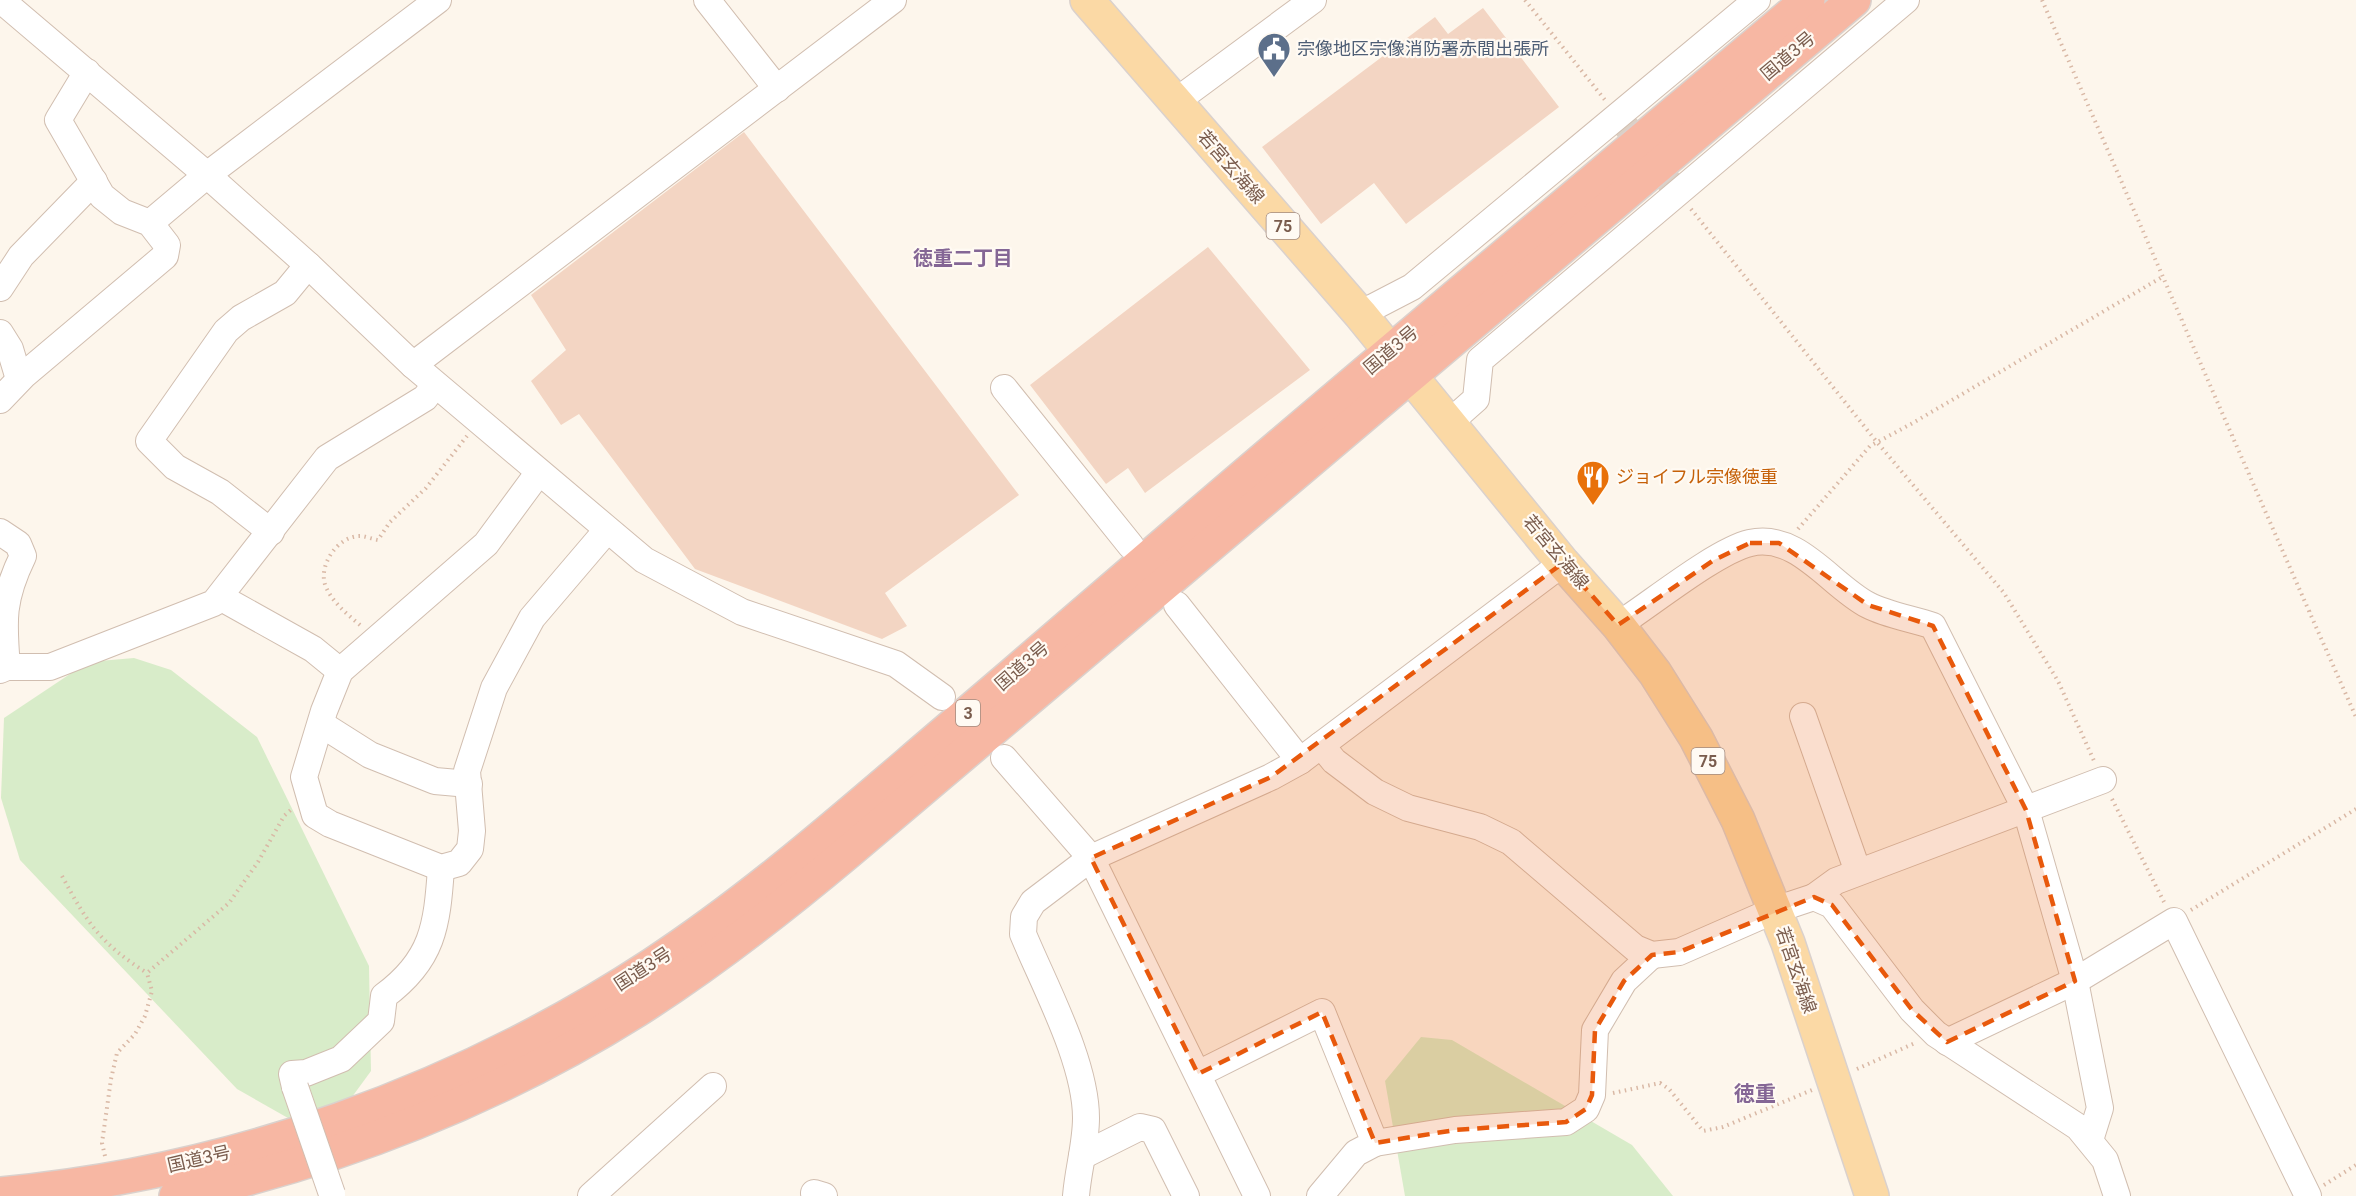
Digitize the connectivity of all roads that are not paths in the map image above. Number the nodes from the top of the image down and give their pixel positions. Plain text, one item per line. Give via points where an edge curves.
1 (438, 0) edge
2 (707, 0) edge
3 (893, 0) edge
4 (1087, 0) edge
5 (1313, 0) edge
6 (1757, 0) edge
7 (1808, 0) edge
8 (1854, 0) edge
9 (1906, 0) edge
10 (4, 11) edge
11 (87, 72) junction
12 (777, 89) junction
13 (1175, 102) junction
14 (207, 175) junction
15 (94, 181) junction
16 (150, 223) junction
17 (308, 265) junction
18 (0, 288) edge
19 (1360, 314) junction
20 (0, 333) edge
21 (1390, 350) junction
22 (412, 365) junction
23 (1412, 376) junction
24 (20, 379) junction
25 (435, 385) junction
26 (1004, 388) dead end
27 (0, 400) edge
28 (1450, 422) junction
29 (539, 472) junction
30 (607, 530) junction
31 (0, 532) edge
32 (271, 532) junction
33 (1131, 546) dead end
34 (1563, 563) junction
35 (227, 601) dead end
36 (1177, 605) dead end
37 (1618, 625) junction
38 (4, 669) edge
39 (340, 671) junction
40 (942, 697) dead end
41 (1803, 716) dead end
42 (321, 724) junction
43 (1321, 745) junction
44 (1004, 758) dead end
45 (1300, 761) junction
46 (2103, 780) road end
47 (469, 784) junction
48 (2026, 810) junction
49 (1092, 858) junction
50 (441, 868) junction
51 (1858, 873) junction
52 (1814, 897) junction
53 (1775, 910) junction
54 (1652, 955) junction
55 (2075, 981) junction
56 (1942, 1038) junction
57 (1198, 1074) junction
58 (713, 1086) dead end
59 (2090, 1140) junction
60 (1374, 1143) junction
61 (1082, 1156) junction
62 (0, 1194) edge
63 (332, 1195) edge
64 (2307, 1195) edge
65 (176, 1196) edge
66 (591, 1196) edge
67 (1076, 1196) edge
68 (1186, 1196) edge
69 (1257, 1196) edge
70 (1320, 1196) edge
71 (1872, 1196) edge
72 (2117, 1196) edge

1 - 14 street
2 - 12 street
3 - 12 street
4 - 13 main road, 若宮玄海線 / 75
5 - 13 street
6 - 19 street via 1412,287
7 - 21 highway, 国道3号 / 3
8 - 23 highway, 国道3号 / 3
9 - 28 street via 1480,360 1476,399
10 - 11 street
11 - 14 street
11 - 15 street via 58,120
12 - 22 street
13 - 19 main road, 若宮玄海線 / 75
14 - 16 street
14 - 17 street
15 - 16 street via 102,196 122,212
15 - 18 street via 21,256
16 - 24 street via 167,244 165,256
17 - 22 street
17 - 32 street via 285,293 226,331 149,441 175,467 220,492
19 - 21 main road, 若宮玄海線 / 75
20 - 24 street
21 - 23 main road, 若宮玄海線 / 75
21 - 62 highway, 国道3号 / 3 via 828,833 653,964 529,1036 394,1099 263,1143 111,1179
22 - 25 street
23 - 28 main road, 若宮玄海線 / 75
23 - 65 highway, 国道3号 / 3 via 791,899 666,991 544,1063 413,1124 265,1174
24 - 27 street
25 - 29 street
25 - 32 street via 425,398 327,459
26 - 33 street
28 - 34 main road, 若宮玄海線 / 75
29 - 30 street
29 - 39 street via 486,544
30 - 40 street via 644,560 742,612 896,664
30 - 47 street via 532,618 494,688 467,771
31 - 38 street via 18,544 23,556 9,585 3,620
32 - 38 street via 214,603 50,667
34 - 37 main road, 若宮玄海線 / 75
34 - 43 street
35 - 39 street via 313,649
36 - 45 street
37 - 48 street via 1714,560 1750,543 1779,543 1804,556 1868,606 1933,626
37 - 53 main road, 若宮玄海線 / 75 via 1655,673 1696,738 1738,820
39 - 42 street
41 - 51 street
42 - 47 street via 370,755 435,781
42 - 50 street via 304,777 315,814 330,824
43 - 45 street
43 - 54 street via 1334,761 1375,792 1408,808 1480,828 1511,842 1635,948
44 - 49 street
45 - 49 street
46 - 48 street
47 - 50 street via 470,849 459,863
48 - 51 street
48 - 55 street
49 - 57 street
49 - 61 street via 1033,902 1024,917 1023,934 1084,1091
50 - 63 street, bridge via 438,915 429,945 406,980 384,996 381,1021 341,1059 306,1073 292,1074
51 - 52 street via 1836,881
52 - 53 street
52 - 56 street via 1832,905 1912,1010
53 - 54 street via 1679,952
53 - 71 main road, 若宮玄海線 / 75
54 - 60 street via 1624,981 1594,1030 1592,1095 1586,1109 1566,1122 1455,1130
55 - 56 street
55 - 59 street via 2100,1108
55 - 64 street via 2174,921
56 - 59 street via 2063,1115
57 - 60 street via 1322,1012
57 - 69 street
58 - 66 street
59 - 72 street via 2105,1160
60 - 70 street via 1356,1153
61 - 67 street
61 - 68 street via 1140,1127 1153,1130

